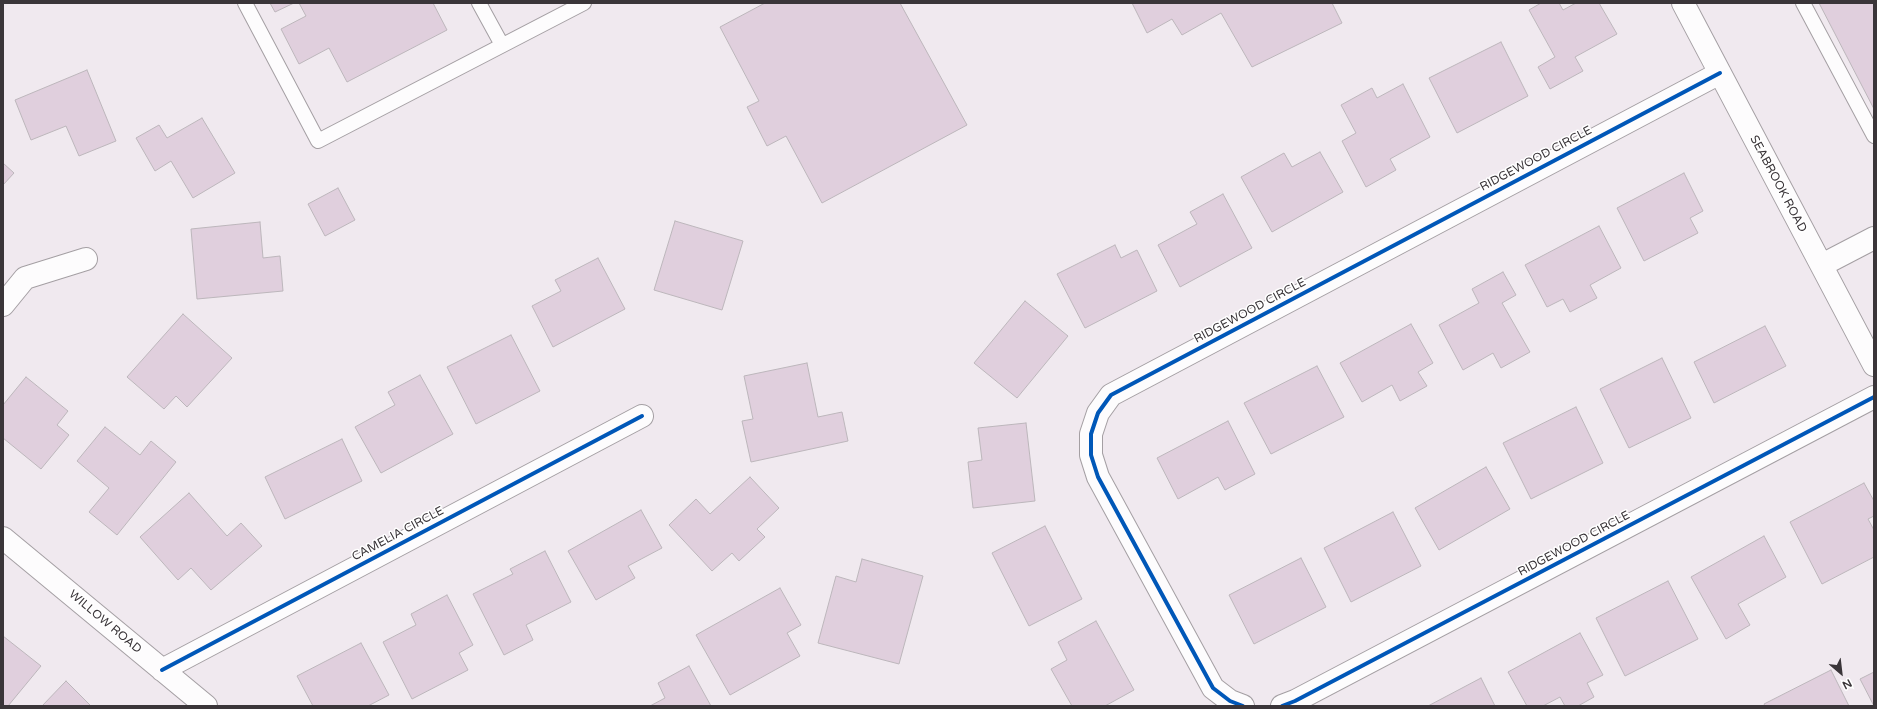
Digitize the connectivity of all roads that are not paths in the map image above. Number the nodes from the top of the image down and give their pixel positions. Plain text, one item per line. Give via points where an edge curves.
1 (245, 3) edge
2 (479, 3) edge
3 (584, 3) edge
4 (1682, 3) edge
5 (1803, 3) edge
6 (502, 45) junction
7 (1720, 73) junction
8 (1874, 136) edge
9 (1874, 238) edge
10 (86, 259) dead end
11 (1822, 266) junction
12 (3, 305) edge
13 (1874, 365) edge
14 (1874, 397) edge
15 (642, 416) dead end
16 (3, 538) edge
17 (162, 670) junction
18 (206, 706) edge
19 (1244, 706) edge
20 (1282, 706) edge

1 - 6 lane via 318,141
2 - 6 lane
3 - 6 lane
4 - 7 street, SEABROOK ROAD
5 - 8 lane
7 - 11 street, SEABROOK ROAD
7 - 19 street, RIDGEWOOD CIRCLE via 1111,395 1098,413 1091,434 1091,456 1098,477 1213,688 1230,702
9 - 11 street
10 - 12 street via 25,278
11 - 13 street, SEABROOK ROAD
14 - 20 street, RIDGEWOOD CIRCLE
15 - 17 street, CAMELIA CIRCLE
16 - 17 street, WILLOW ROAD
17 - 18 street, WILLOW ROAD

